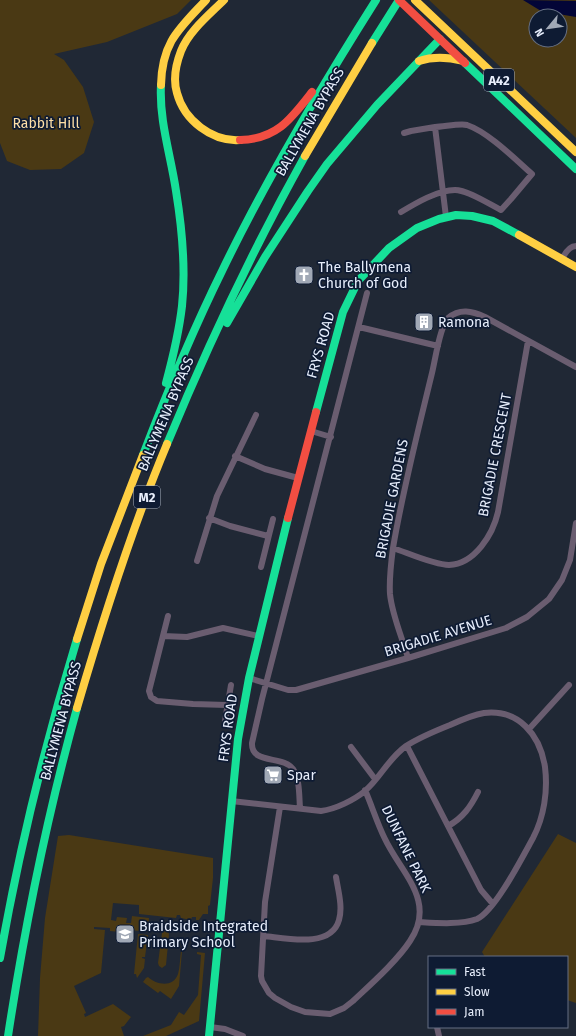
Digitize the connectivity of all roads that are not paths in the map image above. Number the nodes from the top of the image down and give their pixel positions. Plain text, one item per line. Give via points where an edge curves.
1 (206, 0) edge
2 (224, 0) edge
3 (376, 0) edge
4 (399, 0) edge
5 (415, 0) edge
6 (448, 31) junction
7 (440, 39) junction
8 (344, 50) junction
9 (418, 61) junction
10 (463, 61) junction
11 (435, 127) junction
12 (404, 133) dead end
13 (576, 152) edge
14 (576, 170) edge
15 (444, 192) junction
16 (401, 212) dead end
17 (446, 217) junction
18 (576, 246) edge
19 (562, 259) junction
20 (576, 267) edge
21 (368, 293) dead end
22 (359, 327) junction
23 (528, 341) junction
24 (438, 346) junction
25 (576, 367) edge
26 (188, 393) junction
27 (256, 415) dead end
28 (154, 424) junction
29 (311, 431) junction
30 (330, 437) junction
31 (235, 456) junction
32 (298, 478) junction
33 (209, 518) junction
34 (273, 519) dead end
35 (576, 523) edge
36 (268, 536) junction
37 (393, 548) junction
38 (198, 561) dead end
39 (261, 567) dead end
40 (168, 616) dead end
41 (163, 636) junction
42 (258, 636) junction
43 (408, 658) junction
44 (249, 678) junction
45 (266, 684) junction
46 (230, 685) dead end
47 (569, 685) dead end
48 (228, 705) junction
49 (225, 721) dead end
50 (529, 729) junction
51 (407, 746) junction
52 (351, 747) dead end
53 (375, 779) junction
54 (365, 790) junction
55 (478, 792) dead end
56 (231, 801) junction
57 (280, 807) junction
58 (300, 808) junction
59 (448, 826) junction
60 (336, 877) dead end
61 (493, 904) junction
62 (419, 922) junction
63 (264, 936) junction
64 (0, 958) edge
65 (210, 1027) junction
66 (8, 1036) edge
67 (209, 1036) edge
68 (243, 1036) edge

1 - 28 main road via 175,33 164,59 161,76 161,109 181,229 183,289 177,339
2 - 8 main road via 189,38 181,51 176,65 175,81 183,109 203,131 217,138 248,142 282,128
3 - 8 main road, BALLYMENA BYPASS / M2
4 - 7 main road, A42
4 - 26 main road, BALLYMENA BYPASS / M2 via 341,92 271,218
5 - 6 main road, A42
6 - 7 main road
6 - 13 main road, A42
7 - 9 main road
7 - 10 main road, A42
8 - 28 main road, BALLYMENA BYPASS / M2 via 283,153 233,248
9 - 10 main road via 434,57
9 - 26 main road via 340,148 304,197 244,291
10 - 14 main road, A42
11 - 12 street
11 - 15 street
11 - 15 street via 466,124 505,150 532,174 501,210 465,192
15 - 16 street
15 - 17 street
17 - 19 main road, FRYS ROAD via 465,215 493,221
17 - 29 main road, FRYS ROAD via 422,225 403,237 359,280 343,312
18 - 19 street via 568,250
19 - 20 main road, FRYS ROAD
21 - 22 street, FRYS ROAD
22 - 24 street
22 - 30 street, FRYS ROAD
23 - 24 street, BRIGADIE GARDENS via 485,317 466,311 448,319
23 - 25 street, BRIGADIE GARDENS
23 - 37 street, BRIGADIE CRESCENT via 498,512 486,540 471,556 453,564 438,563
24 - 37 street, BRIGADIE GARDENS
26 - 66 main road, BALLYMENA BYPASS / M2 via 119,572 84,681 31,897
27 - 31 street
28 - 64 main road, BALLYMENA BYPASS / M2 via 94,585 70,662 26,831
29 - 30 street
29 - 32 main road, FRYS ROAD
30 - 45 street, FRYS ROAD
31 - 32 street via 265,469
31 - 33 street via 216,496
32 - 42 main road, FRYS ROAD
33 - 36 street
33 - 38 street
34 - 36 street
35 - 43 street, BRIGADIE AVENUE via 570,560 562,580 549,599 527,617 506,628
36 - 39 street
37 - 43 street, BRIGADIE GARDENS via 390,594
40 - 41 street
41 - 42 street via 186,637 223,628
41 - 48 street via 149,691 152,699
42 - 44 main road, FRYS ROAD
43 - 45 street, BRIGADIE AVENUE via 296,690 289,691
44 - 45 street, BRIGADIE AVENUE
44 - 56 main road, FRYS ROAD via 238,739
45 - 58 street, FRYS ROAD via 252,750 257,755 282,762 292,769 296,778
46 - 48 street
47 - 50 street
48 - 49 street
50 - 51 street via 518,720 500,713 483,713 429,733
50 - 61 street via 539,745 545,770 542,819
51 - 53 street via 392,757
51 - 59 street
52 - 53 street
53 - 54 street
54 - 58 street via 329,809
54 - 62 street, DUNFANE PARK via 385,840 417,894
55 - 59 street via 467,811
56 - 57 street
56 - 65 main road, FRYS ROAD
57 - 58 street
57 - 63 street, DUNFANE PARK via 265,902
59 - 61 street via 481,890
60 - 63 street via 340,918 332,931 314,940
61 - 62 street via 482,916 475,919 448,923
62 - 63 street, DUNFANE PARK via 406,947 380,975 348,1006 330,1014 300,1011 269,993 261,976
65 - 67 main road, FRYS ROAD
65 - 68 street via 230,1030

